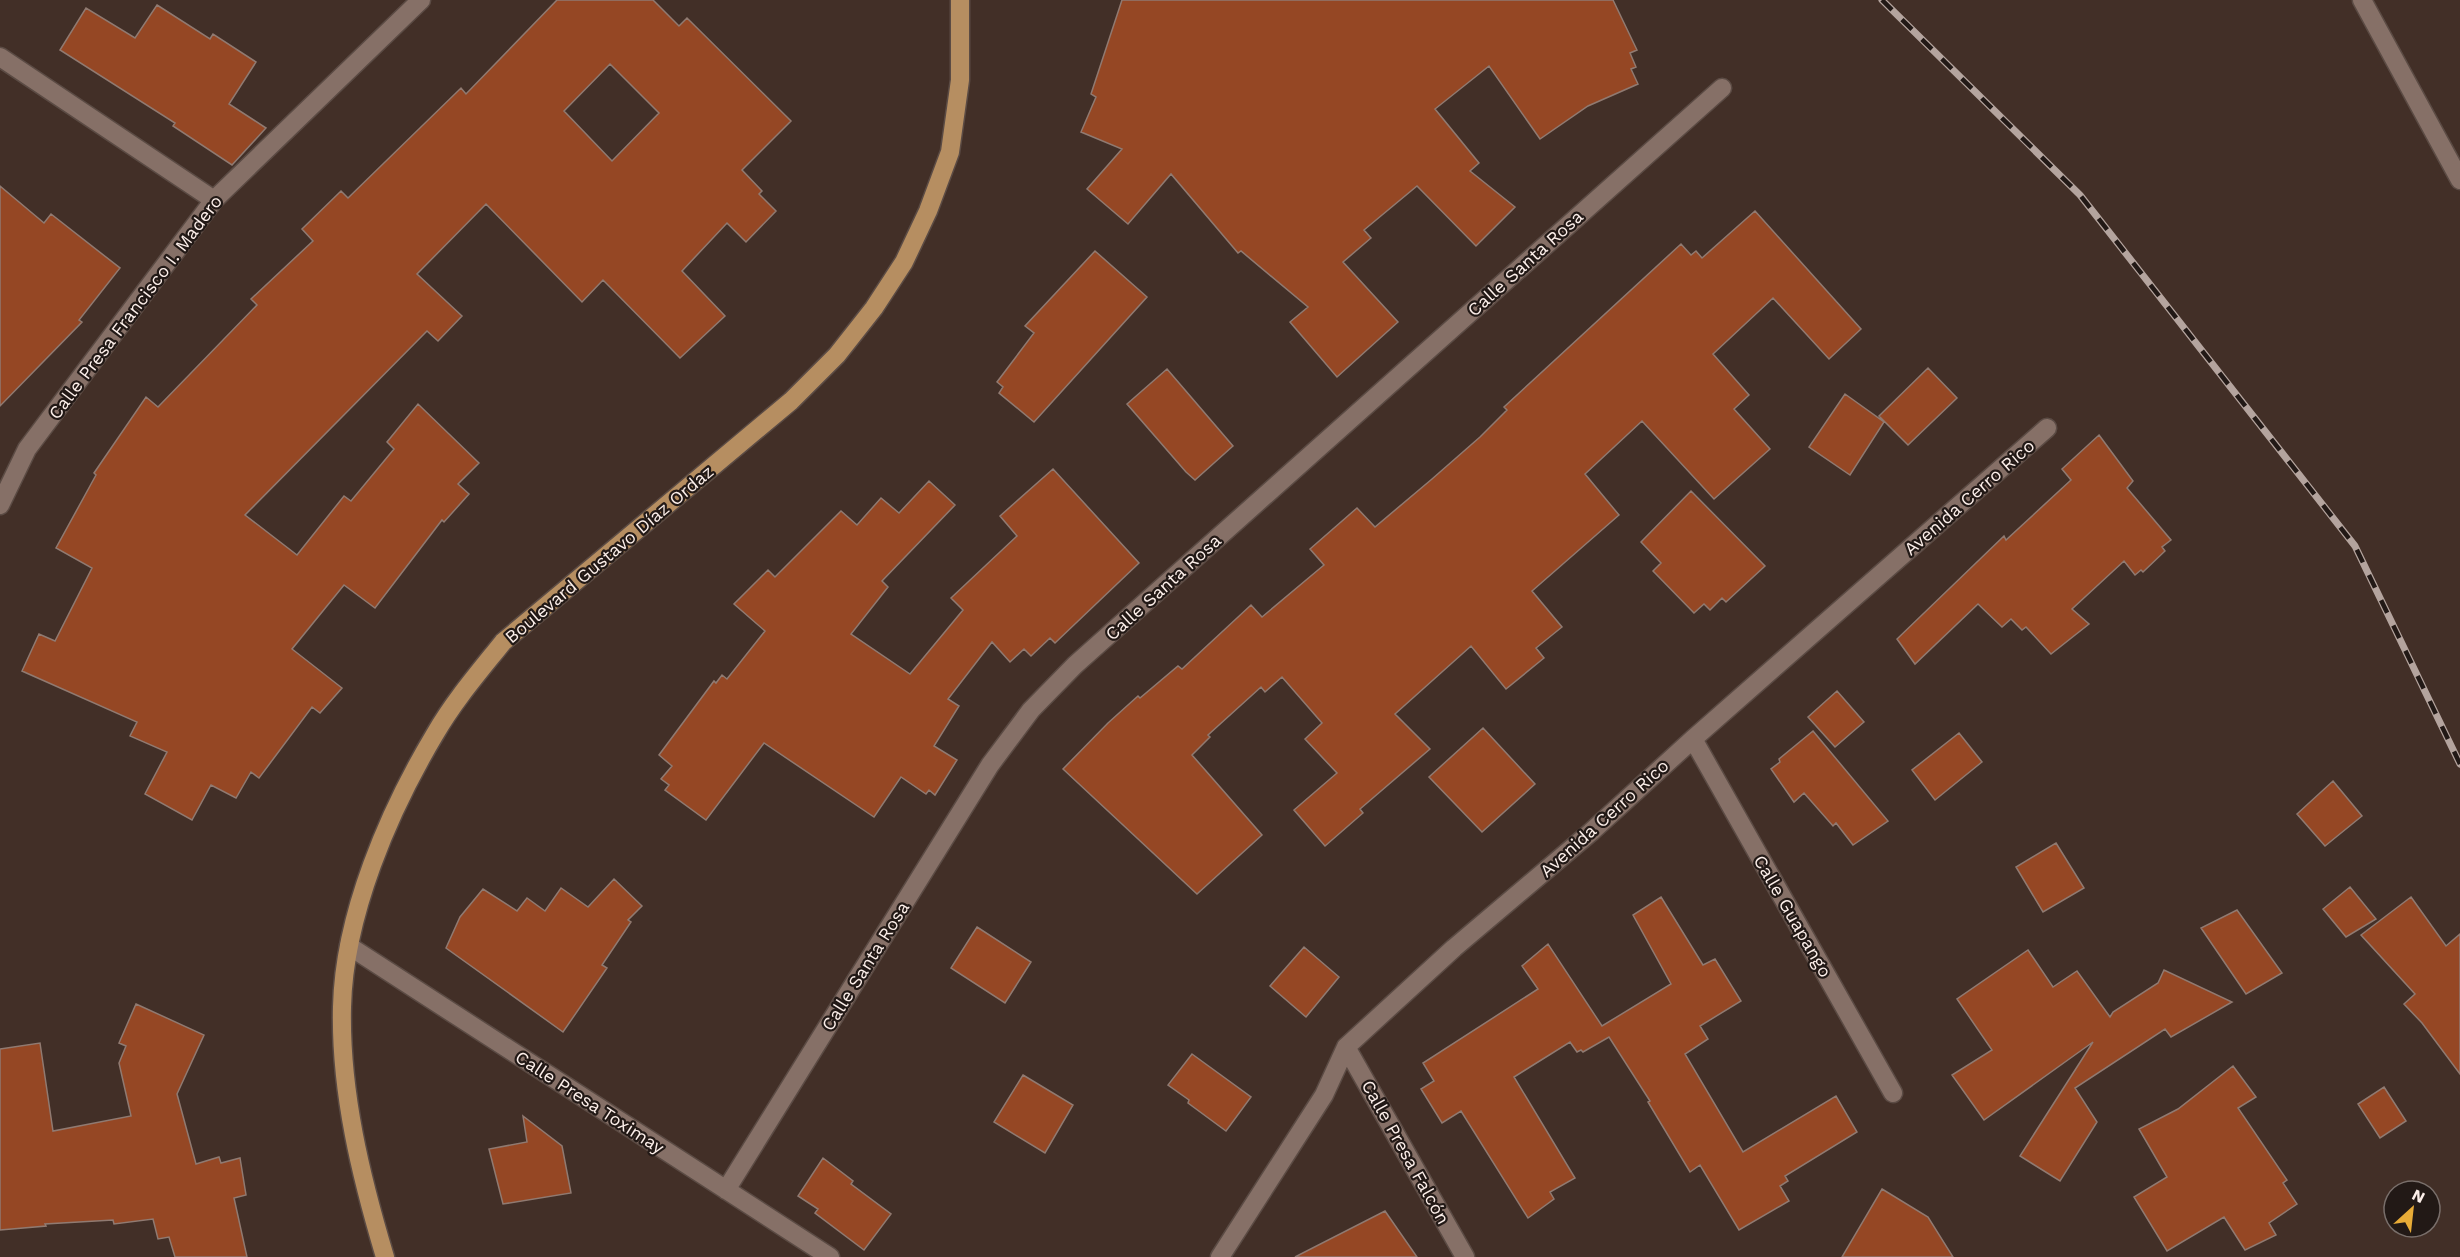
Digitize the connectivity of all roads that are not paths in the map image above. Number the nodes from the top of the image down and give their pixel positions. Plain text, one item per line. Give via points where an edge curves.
1 (421, 0) edge
2 (960, 0) edge
3 (2362, 0) edge
4 (0, 57) edge
5 (1722, 88) dead end
6 (2460, 180) edge
7 (214, 200) junction
8 (2047, 428) dead end
9 (0, 505) edge
10 (1693, 739) junction
11 (349, 946) junction
12 (1346, 1047) junction
13 (1893, 1093) dead end
14 (726, 1190) junction
15 (385, 1257) edge
16 (830, 1257) edge
17 (1220, 1257) edge
18 (1466, 1257) edge

1 - 7 street, Calle Presa Francisco I. Madero
2 - 11 main road, Boulevard Gustavo Díaz Ordaz via 960,80 950,152 904,262 837,355 791,401 503,642 436,732 403,791 364,892
3 - 6 street
4 - 7 street
5 - 14 street, Calle Santa Rosa via 1075,665 1031,710 990,765
7 - 9 street, Calle Presa Francisco I. Madero via 27,449
8 - 10 street, Avenida Cerro Rico
10 - 12 street, Avenida Cerro Rico
10 - 13 street, Calle Guapango
11 - 14 street, Calle Presa Toximay
11 - 15 main road, Boulevard Gustavo Díaz Ordaz via 342,1006 344,1069 353,1131
12 - 17 street, Avenida Cerro Rico via 1324,1095
12 - 18 street, Calle Presa Falcón
14 - 16 street, Calle Presa Toximay

